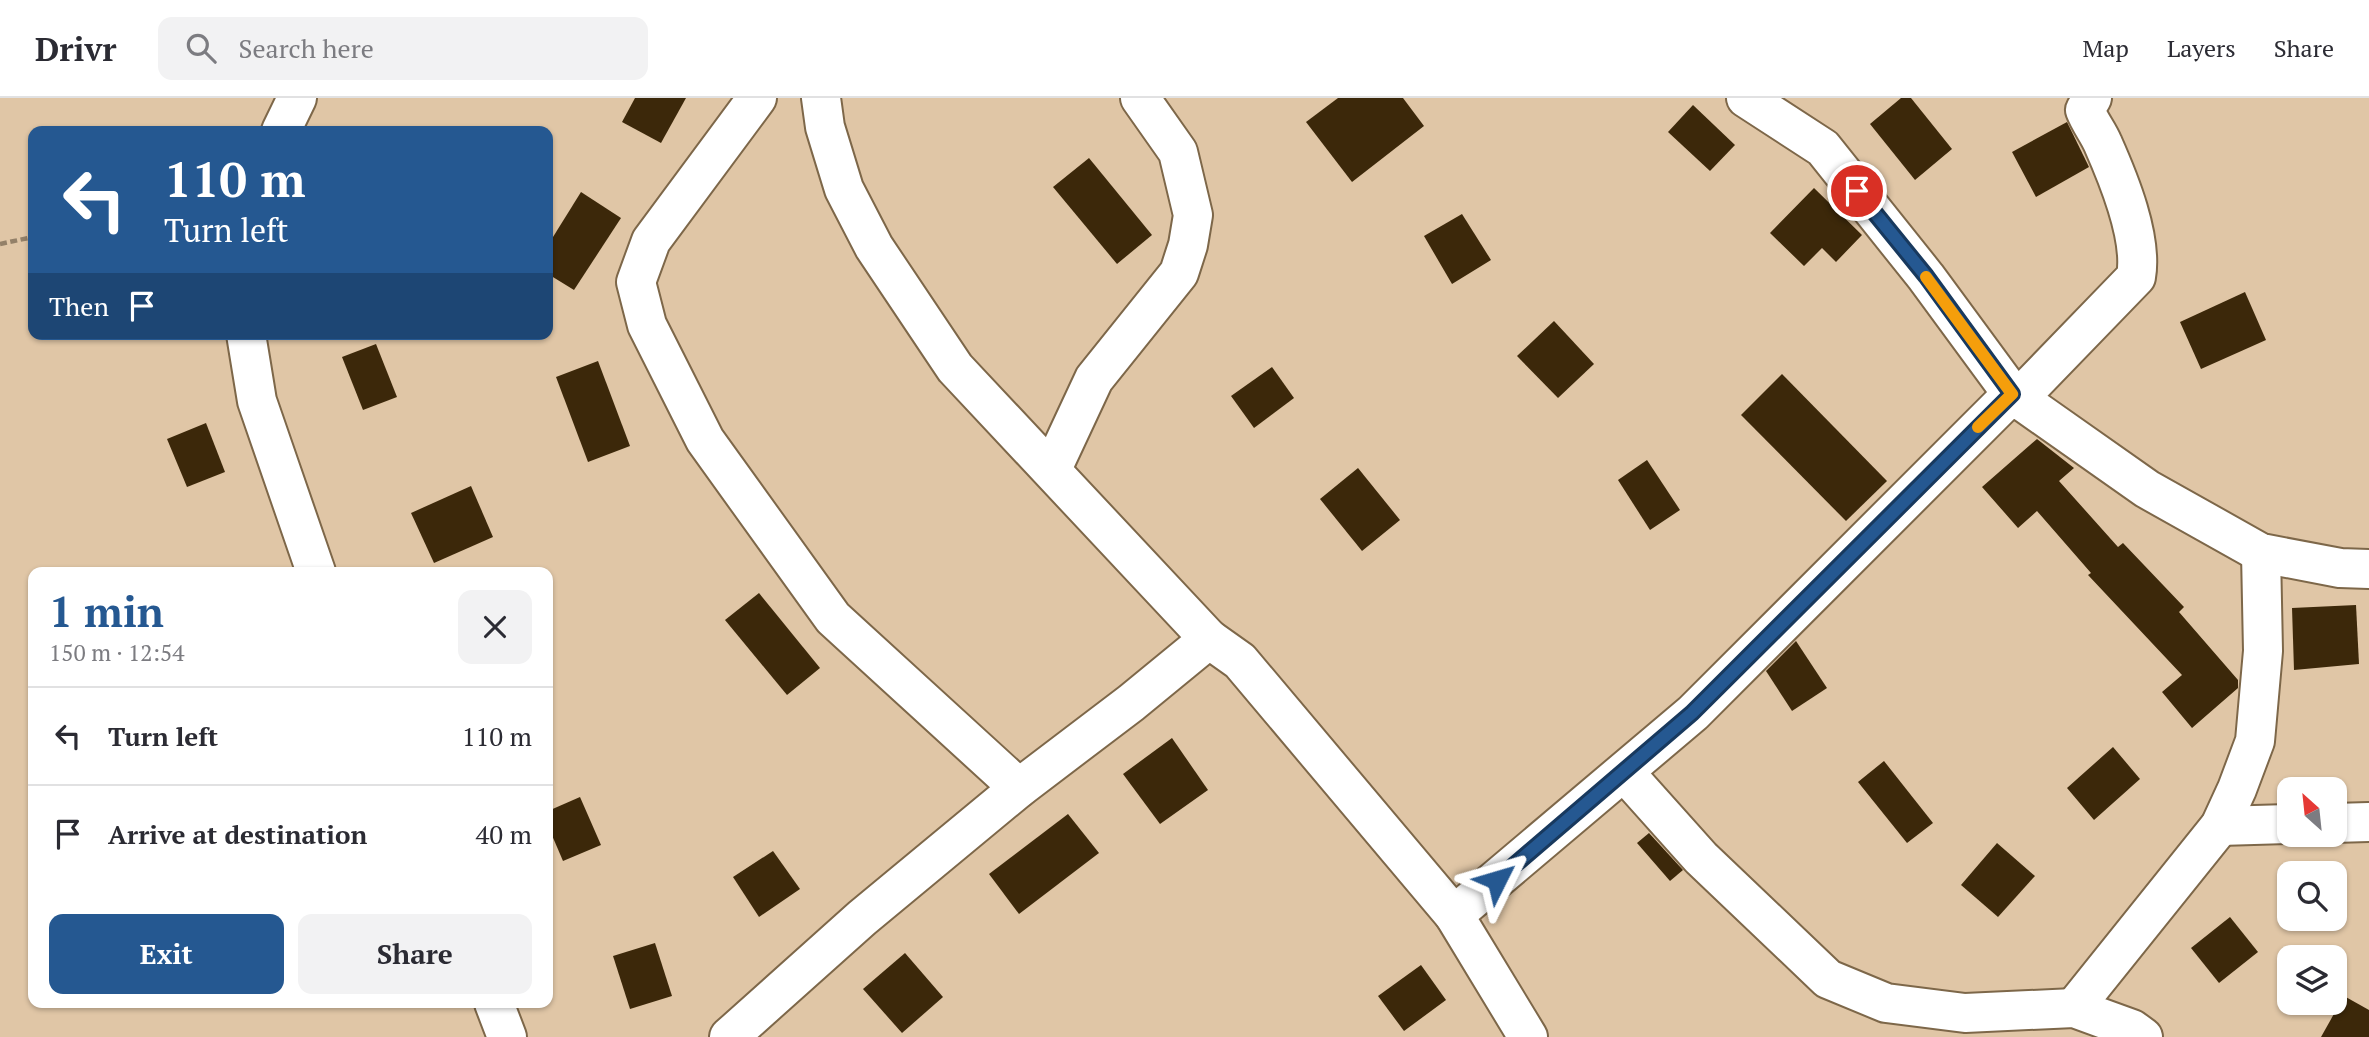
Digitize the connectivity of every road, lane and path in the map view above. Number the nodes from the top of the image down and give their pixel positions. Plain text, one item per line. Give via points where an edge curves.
1 (297, 98) edge
2 (757, 98) edge
3 (821, 98) edge
4 (1140, 98) edge
5 (1746, 98) edge
6 (2092, 98) edge
7 (283, 126) edge
8 (28, 238) edge
9 (0, 244) edge
10 (247, 340) edge
11 (2015, 396) junction
12 (1052, 469) junction
13 (2261, 553) junction
14 (314, 567) edge
15 (2369, 569) edge
16 (1209, 639) junction
17 (1625, 773) junction
18 (1019, 788) junction
19 (2369, 822) edge
20 (2347, 823) edge
21 (2277, 824) edge
22 (2220, 826) junction
23 (1454, 915) junction
24 (496, 1008) edge
25 (2074, 1008) junction
26 (507, 1037) edge
27 (729, 1037) edge
28 (1528, 1037) edge
29 (2143, 1037) edge

1 - 7 street
2 - 18 street via 651,241 636,282 647,325 705,440 833,618
3 - 12 street via 825,127 845,189 874,247 956,368
4 - 12 street via 1178,152 1193,215 1188,245 1179,273 1094,379
5 - 11 street via 1823,148
6 - 11 street via 2085,110 2103,142 2135,235 2136,277
8 - 9 path
10 - 14 street via 257,401
11 - 13 street via 2147,489
11 - 17 street
12 - 16 street
13 - 15 street
13 - 22 street via 2263,651 2255,741
16 - 18 street
16 - 23 street via 1240,661
17 - 23 street
17 - 25 street via 1701,858 1828,979 1885,1003 1965,1013
18 - 27 street via 862,918
19 - 20 street
21 - 22 street
22 - 25 street
23 - 28 street
24 - 26 street
25 - 29 street

